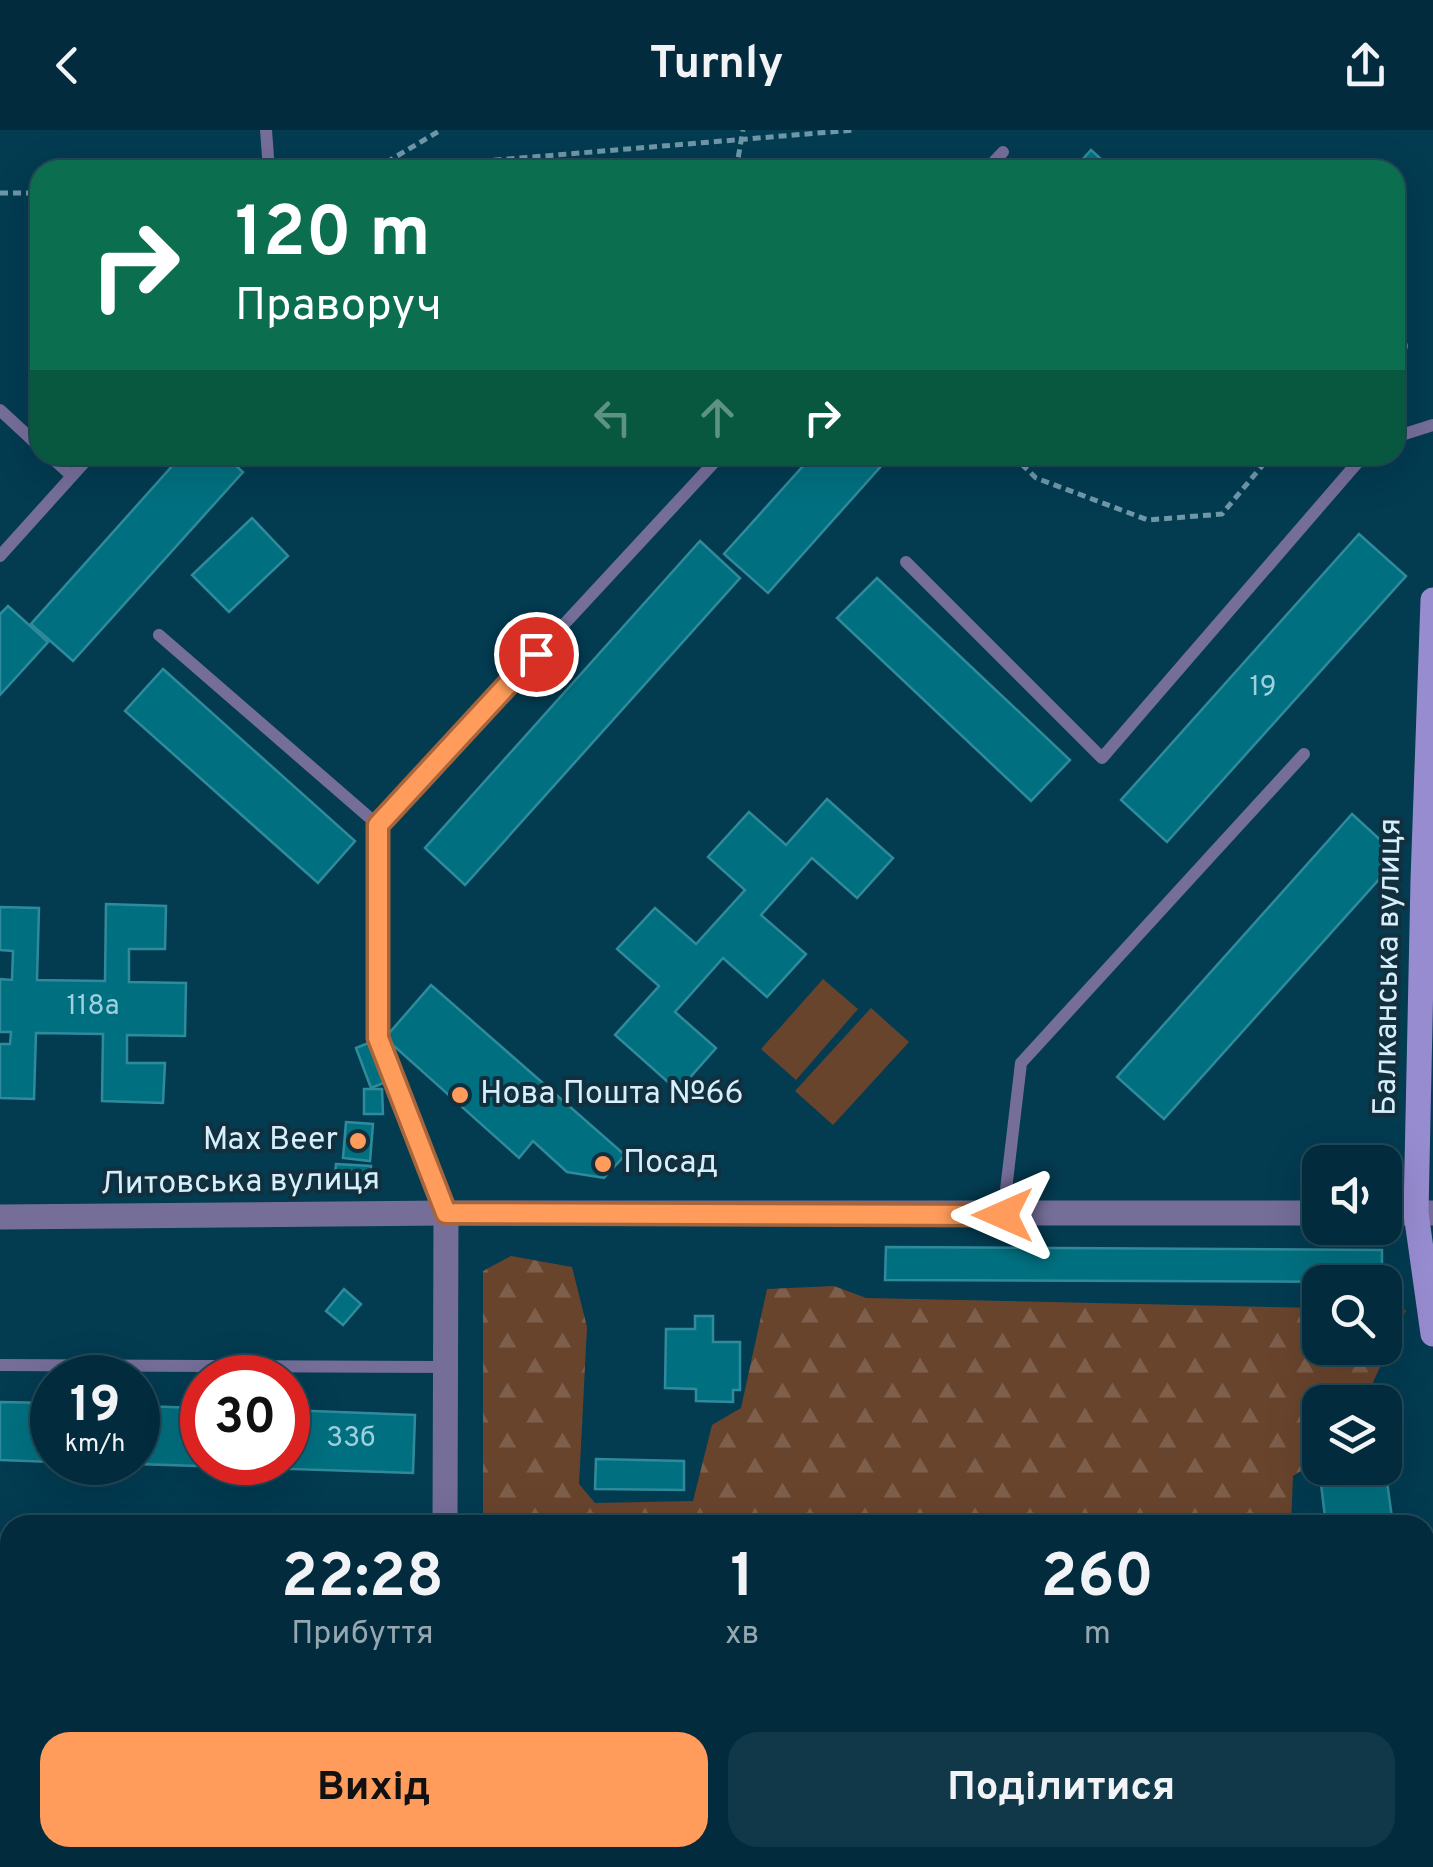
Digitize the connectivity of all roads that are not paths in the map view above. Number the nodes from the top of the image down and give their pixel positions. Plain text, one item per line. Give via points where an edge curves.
1 (266, 130) edge
2 (1003, 152) dead end
3 (268, 160) edge
4 (995, 160) edge
5 (0, 410) edge
6 (1433, 426) edge
7 (1405, 434) edge
8 (30, 437) edge
9 (60, 465) edge
10 (82, 465) edge
11 (712, 465) edge
12 (1355, 465) edge
13 (72, 476) junction
14 (0, 556) edge
15 (906, 562) dead end
16 (1433, 600) edge
17 (159, 635) dead end
18 (1304, 754) dead end
19 (378, 825) junction
20 (1428, 879) edge
21 (446, 1213) junction
22 (1302, 1213) edge
23 (1424, 1213) edge
24 (1003, 1215) junction
25 (0, 1218) edge
26 (1433, 1334) edge
27 (0, 1365) edge
28 (446, 1366) junction
29 (445, 1515) edge

1 - 3 lane
2 - 4 lane
5 - 8 lane
6 - 7 lane
9 - 13 lane
10 - 13 lane
11 - 19 lane
12 - 15 lane via 1102,758
13 - 14 lane
16 - 20 street, Балканська вулиця
17 - 19 lane
18 - 24 lane via 1021,1063
19 - 21 lane via 378,1038
20 - 23 street, Балканська вулиця
21 - 24 street, Литовська вулиця
21 - 25 street, Литовська вулиця
21 - 28 street
22 - 24 street, Литовська вулиця
23 - 26 street, Балканська вулиця
27 - 28 lane
28 - 29 street

